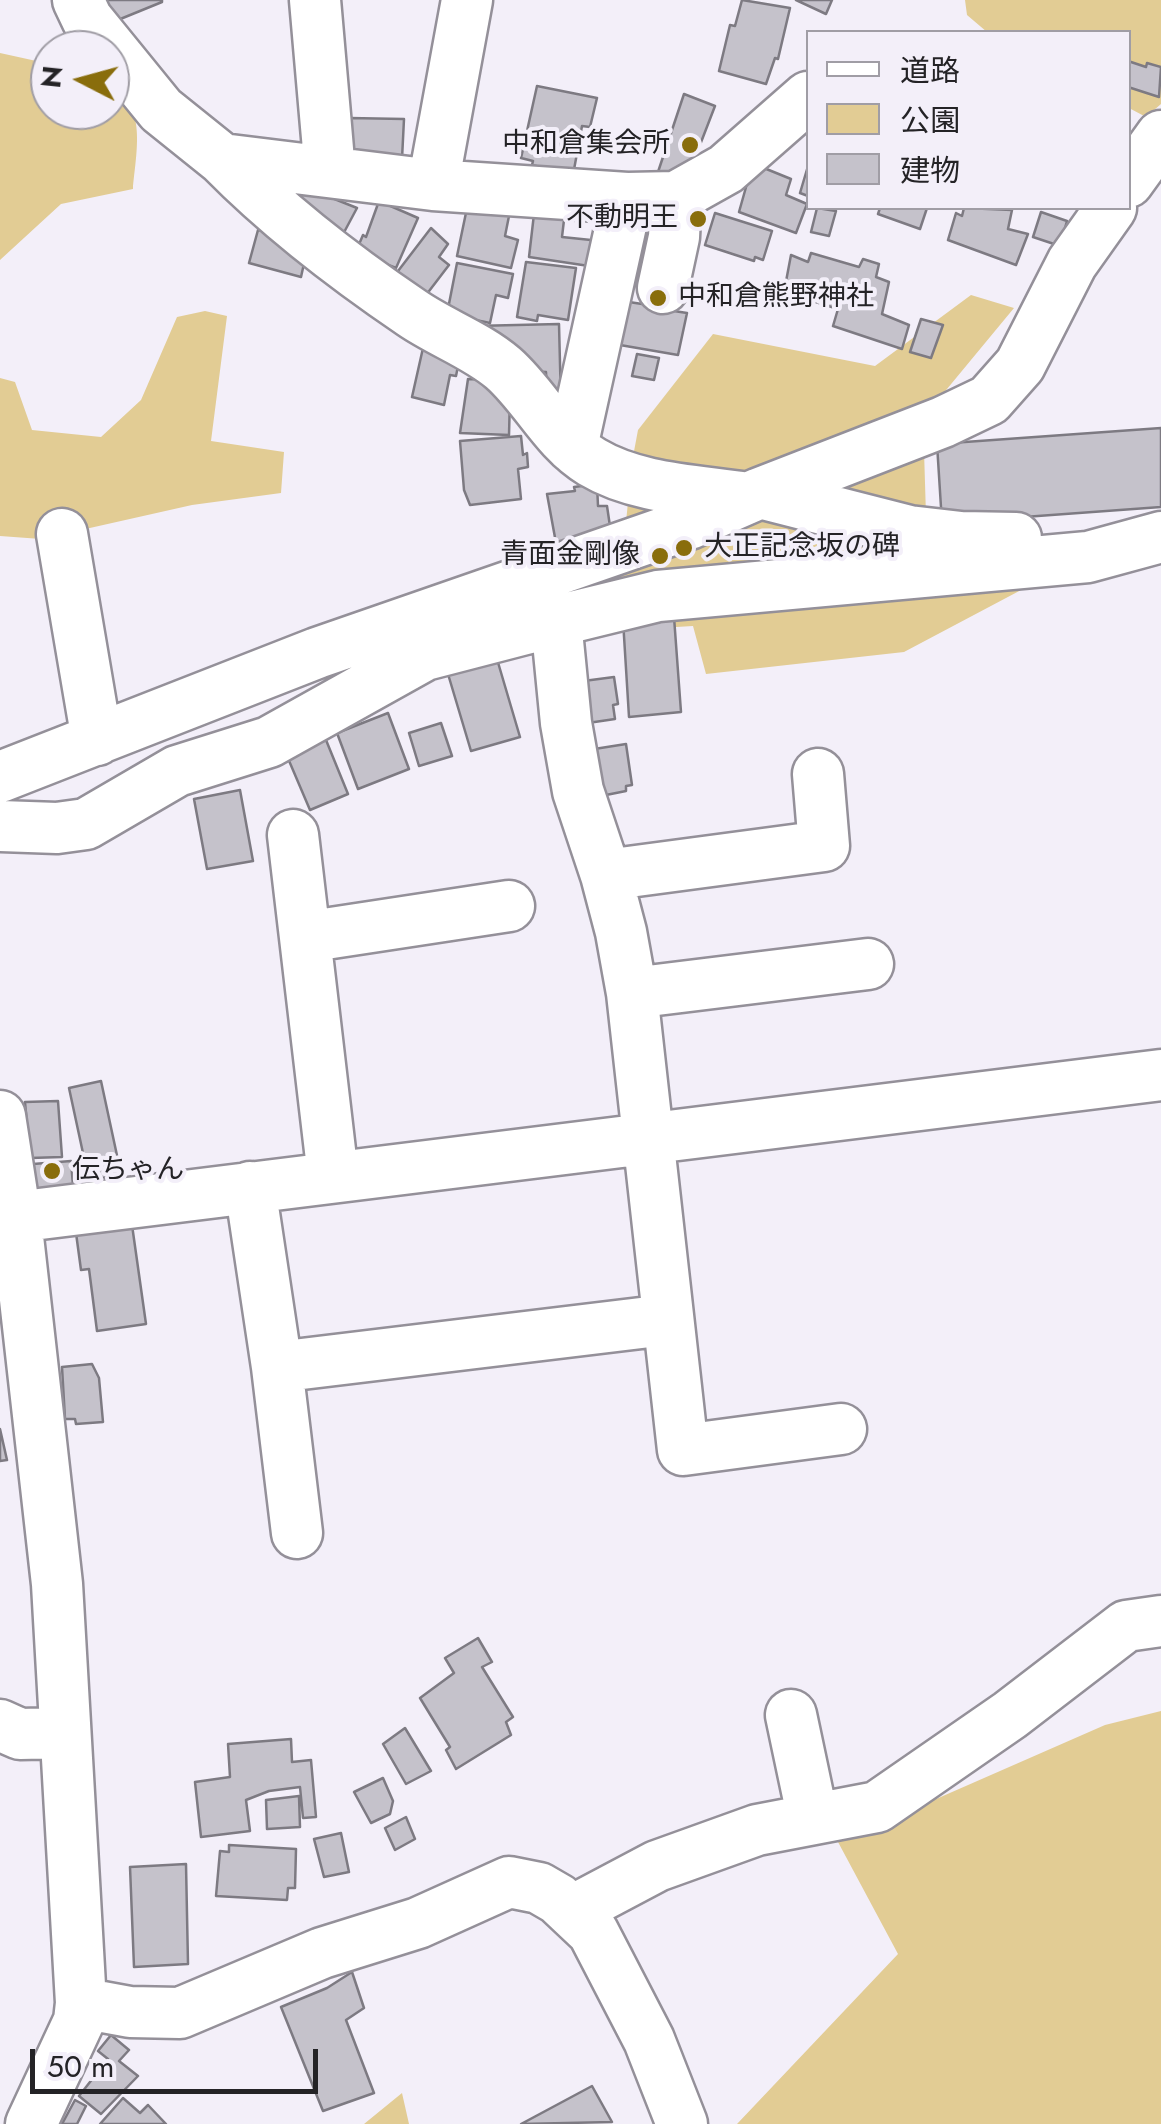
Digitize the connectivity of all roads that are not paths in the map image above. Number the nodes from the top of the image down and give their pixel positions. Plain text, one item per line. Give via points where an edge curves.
1 (78, 0) edge
2 (314, 0) edge
3 (467, 0) edge
4 (806, 99) edge
5 (1150, 132) edge
6 (222, 159) junction
7 (330, 172) junction
8 (1131, 175) edge
9 (433, 185) junction
10 (676, 196) junction
11 (627, 198) junction
12 (1110, 210) edge
13 (664, 288) dead end
14 (572, 446) junction
15 (754, 496) junction
16 (62, 534) dead end
17 (1161, 537) edge
18 (556, 621) junction
19 (97, 740) junction
20 (818, 774) dead end
21 (0, 776) edge
22 (0, 826) edge
23 (292, 835) dead end
24 (606, 875) junction
25 (508, 906) dead end
26 (305, 937) junction
27 (868, 964) dead end
28 (632, 993) junction
29 (1161, 1075) edge
30 (0, 1116) edge
31 (648, 1141) junction
32 (332, 1176) junction
33 (250, 1188) junction
34 (8, 1219) edge
35 (666, 1320) junction
36 (276, 1367) junction
37 (842, 1429) dead end
38 (297, 1533) dead end
39 (1161, 1621) edge
40 (792, 1715) dead end
41 (0, 1725) edge
42 (64, 1733) junction
43 (812, 1819) junction
44 (572, 1911) junction
45 (81, 2003) junction
46 (0, 2110) edge
47 (18, 2124) edge
48 (31, 2124) edge
49 (682, 2124) edge

1 - 6 street via 161,110
2 - 7 street
3 - 9 street
4 - 10 street via 726,170
5 - 8 street
6 - 7 street
6 - 14 street via 328,253 504,369
7 - 9 street
9 - 11 street
10 - 11 street
10 - 13 street
11 - 14 street
12 - 15 street via 1072,263 1020,364 989,400
14 - 15 street via 637,480
15 - 17 street via 962,537
15 - 19 street
16 - 19 street
17 - 18 street via 1088,558 658,596
18 - 22 street via 425,655 269,742 177,771 86,824
18 - 24 street via 578,791
19 - 21 street
20 - 24 street via 824,846
23 - 26 street
24 - 28 street
25 - 26 street
26 - 32 street
27 - 28 street
28 - 31 street
29 - 31 street
30 - 34 street
31 - 32 street
31 - 35 street
32 - 33 street
33 - 34 street
33 - 36 street
34 - 42 street via 57,1584
35 - 36 street
35 - 37 street via 682,1450
36 - 38 street
39 - 43 street via 1126,1626 877,1806
40 - 43 street
41 - 42 street via 20,1734
42 - 45 street
43 - 44 street via 758,1830 658,1866
44 - 45 street via 539,1888 509,1882 180,2013
44 - 49 street via 593,1932 650,2040
45 - 48 street via 79,2021
46 - 47 street

